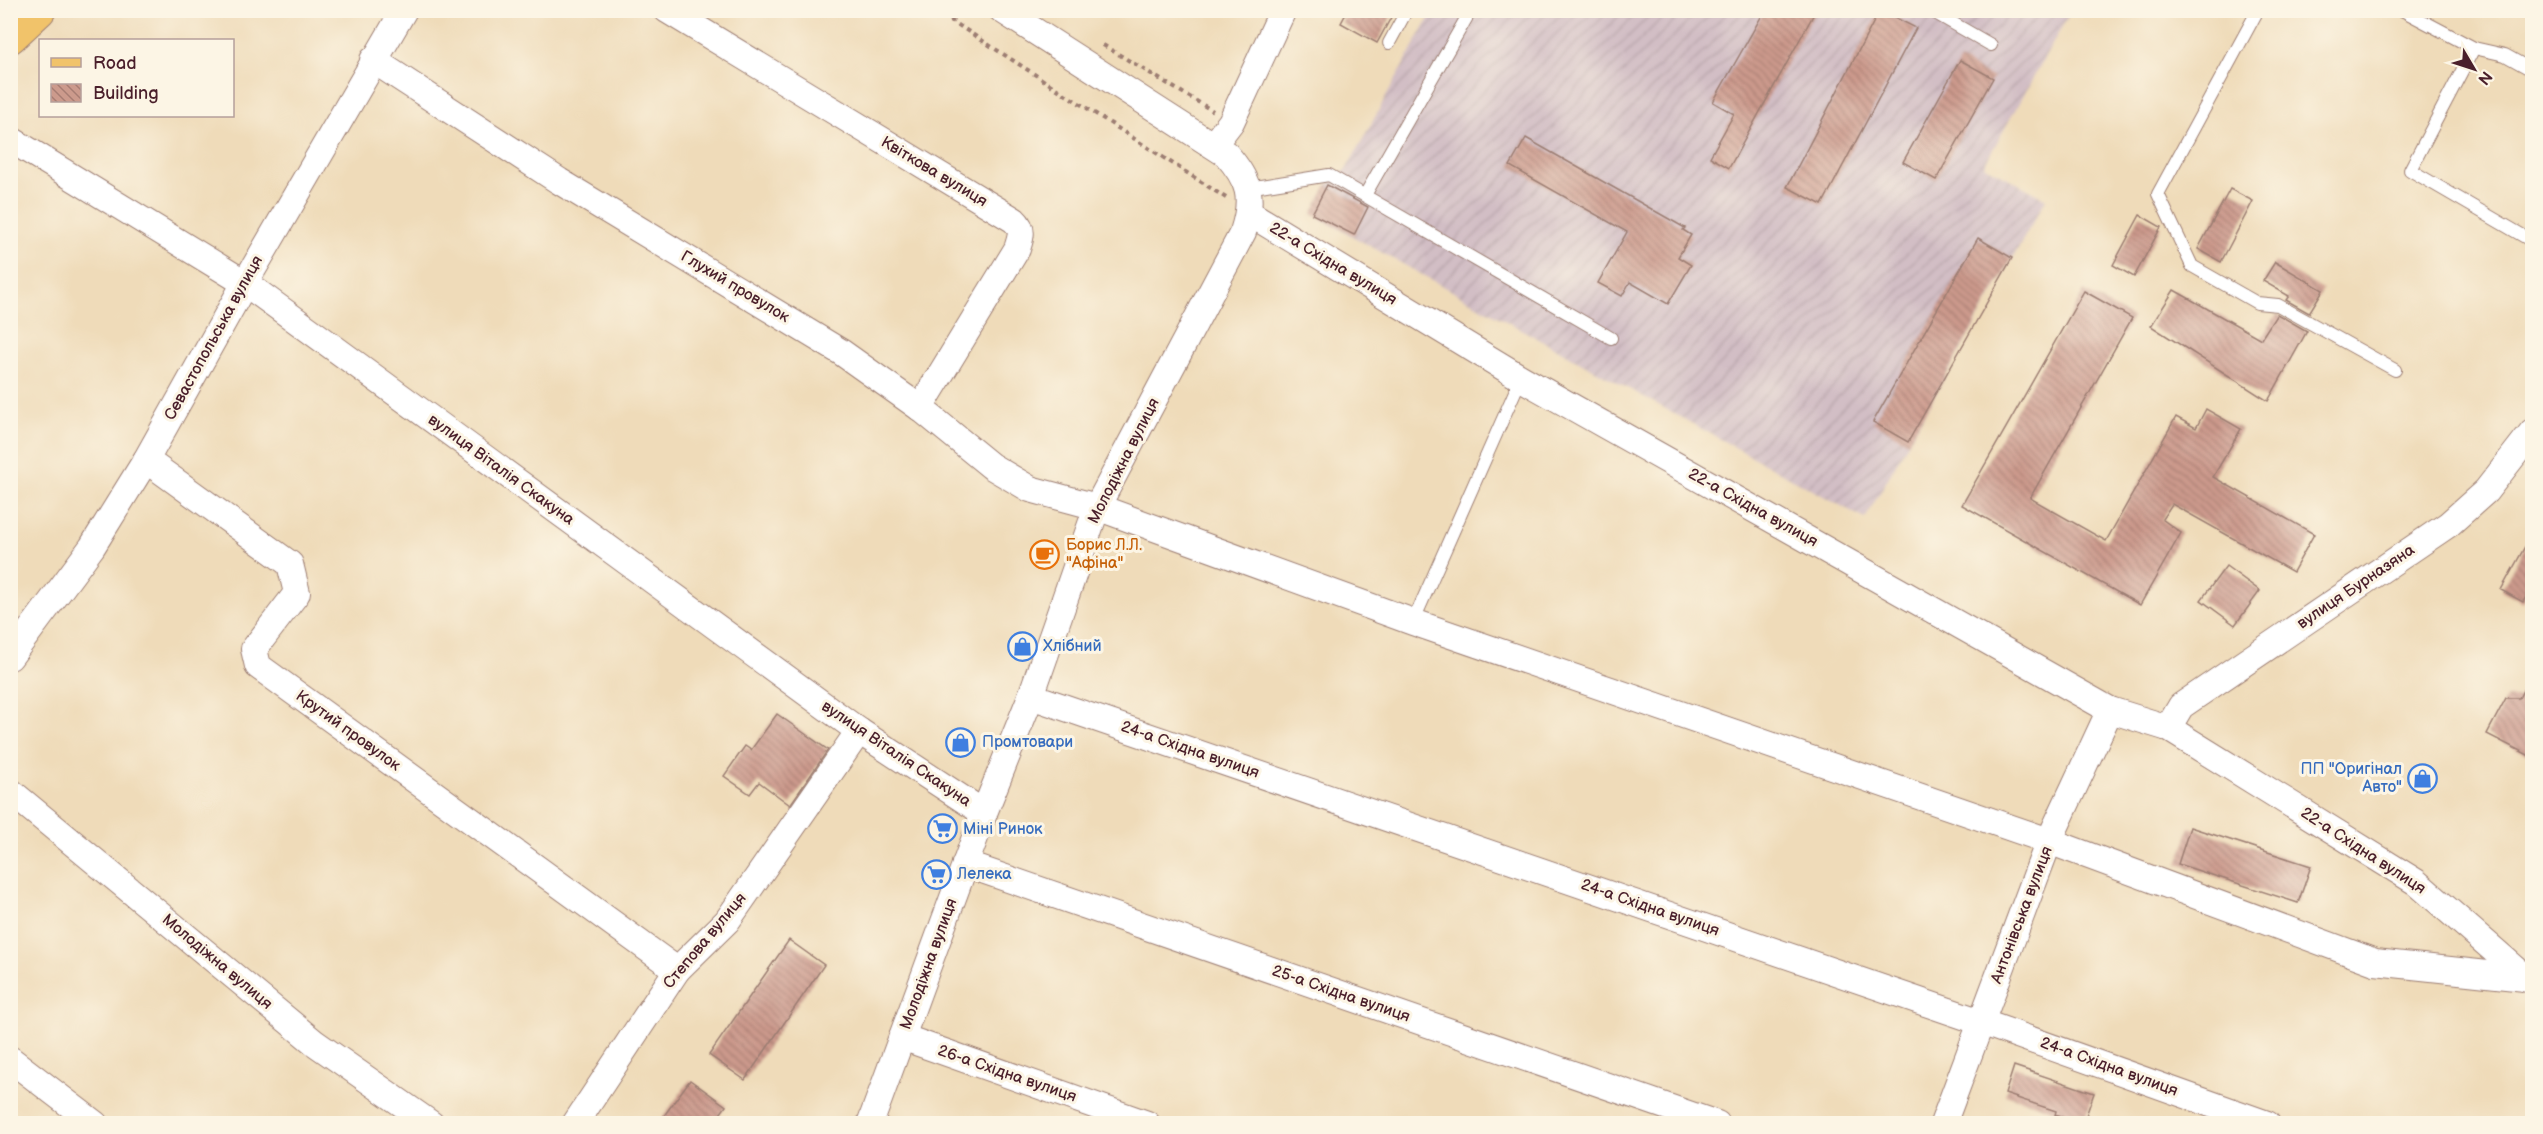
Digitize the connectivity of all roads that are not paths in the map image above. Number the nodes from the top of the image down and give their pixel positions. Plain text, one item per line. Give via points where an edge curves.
1 (39, 10) edge
2 (404, 10) edge
3 (667, 10) edge
4 (1002, 10) edge
5 (1283, 10) edge
6 (1407, 10) edge
7 (1471, 10) edge
8 (1930, 10) edge
9 (2258, 10) edge
10 (2402, 10) edge
11 (10, 37) edge
12 (1389, 43) dead end
13 (1991, 45) dead end
14 (2474, 48) junction
15 (374, 60) junction
16 (2532, 70) edge
17 (10, 139) edge
18 (1214, 144) junction
19 (1248, 188) junction
20 (1365, 195) junction
21 (1249, 213) junction
22 (2532, 241) edge
23 (244, 282) junction
24 (1611, 338) dead end
25 (2395, 370) dead end
26 (1521, 378) junction
27 (920, 408) junction
28 (2532, 432) edge
29 (146, 460) junction
30 (1097, 507) junction
31 (1413, 622) junction
32 (10, 657) edge
33 (1031, 696) junction
34 (2110, 710) junction
35 (2168, 728) junction
36 (859, 731) junction
37 (10, 791) edge
38 (984, 813) junction
39 (2049, 841) junction
40 (965, 864) junction
41 (677, 970) junction
42 (2528, 979) edge
43 (1981, 1022) junction
44 (902, 1037) junction
45 (10, 1059) edge
46 (95, 1124) edge
47 (431, 1124) edge
48 (575, 1124) edge
49 (870, 1124) edge
50 (1147, 1124) edge
51 (1717, 1124) edge
52 (1943, 1124) edge
53 (2267, 1124) edge

1 - 11 main road
2 - 15 street, Севастопольська вулиця
3 - 27 street, Квіткова вулиця via 1020,227 1017,249
4 - 18 street
5 - 18 street via 1231,122
6 - 12 lane
7 - 20 lane
8 - 13 lane
9 - 25 lane via 2158,194 2192,266 2257,303 2278,305
10 - 14 lane
14 - 16 lane via 2505,55
14 - 22 lane via 2410,170
15 - 23 street, Севастопольська вулиця
15 - 27 street, Глухий провулок via 560,181 841,352
17 - 23 street, вулиця Віталія Скакуна
18 - 19 street via 1235,165
19 - 20 lane via 1329,175
19 - 21 street
20 - 24 lane
21 - 26 street, 22-а Східна вулиця
21 - 30 street, Молодіжна вулиця via 1243,232
23 - 29 street, Севастопольська вулиця
23 - 36 street, вулиця Віталія Скакуна
26 - 31 lane
26 - 34 street, 22-а Східна вулиця
27 - 30 street, Глухий провулок via 1012,480 1030,489
28 - 35 street, вулиця Бурназяна via 2486,491 2449,524 2181,706
29 - 32 street, Севастопольська вулиця via 92,547
29 - 41 street, Крутий провулок via 290,564 297,593 254,649 258,666
30 - 31 street, Глухий провулок
30 - 33 street, Молодіжна вулиця
31 - 39 street, Глухий провулок
33 - 38 street, Молодіжна вулиця
33 - 43 street, 24-а Східна вулиця
34 - 35 street, 22-а Східна вулиця
34 - 39 street, Антонівська вулиця
35 - 42 street, 22-а Східна вулиця via 2416,882
36 - 38 street, вулиця Віталія Скакуна
36 - 41 street, Степова вулиця via 727,921
37 - 47 street, Молодіжна вулиця via 315,1043
38 - 40 street, Молодіжна вулиця
39 - 42 street, Глухий провулок via 2375,963
39 - 43 street, Антонівська вулиця
40 - 44 street, Молодіжна вулиця
40 - 51 street, 25-а Східна вулиця
41 - 48 street, Степова вулиця
43 - 52 street, Антонівська вулиця
43 - 53 street, 24-а Східна вулиця
44 - 49 street, Молодіжна вулиця
44 - 50 street, 26-а Східна вулиця
45 - 46 street

